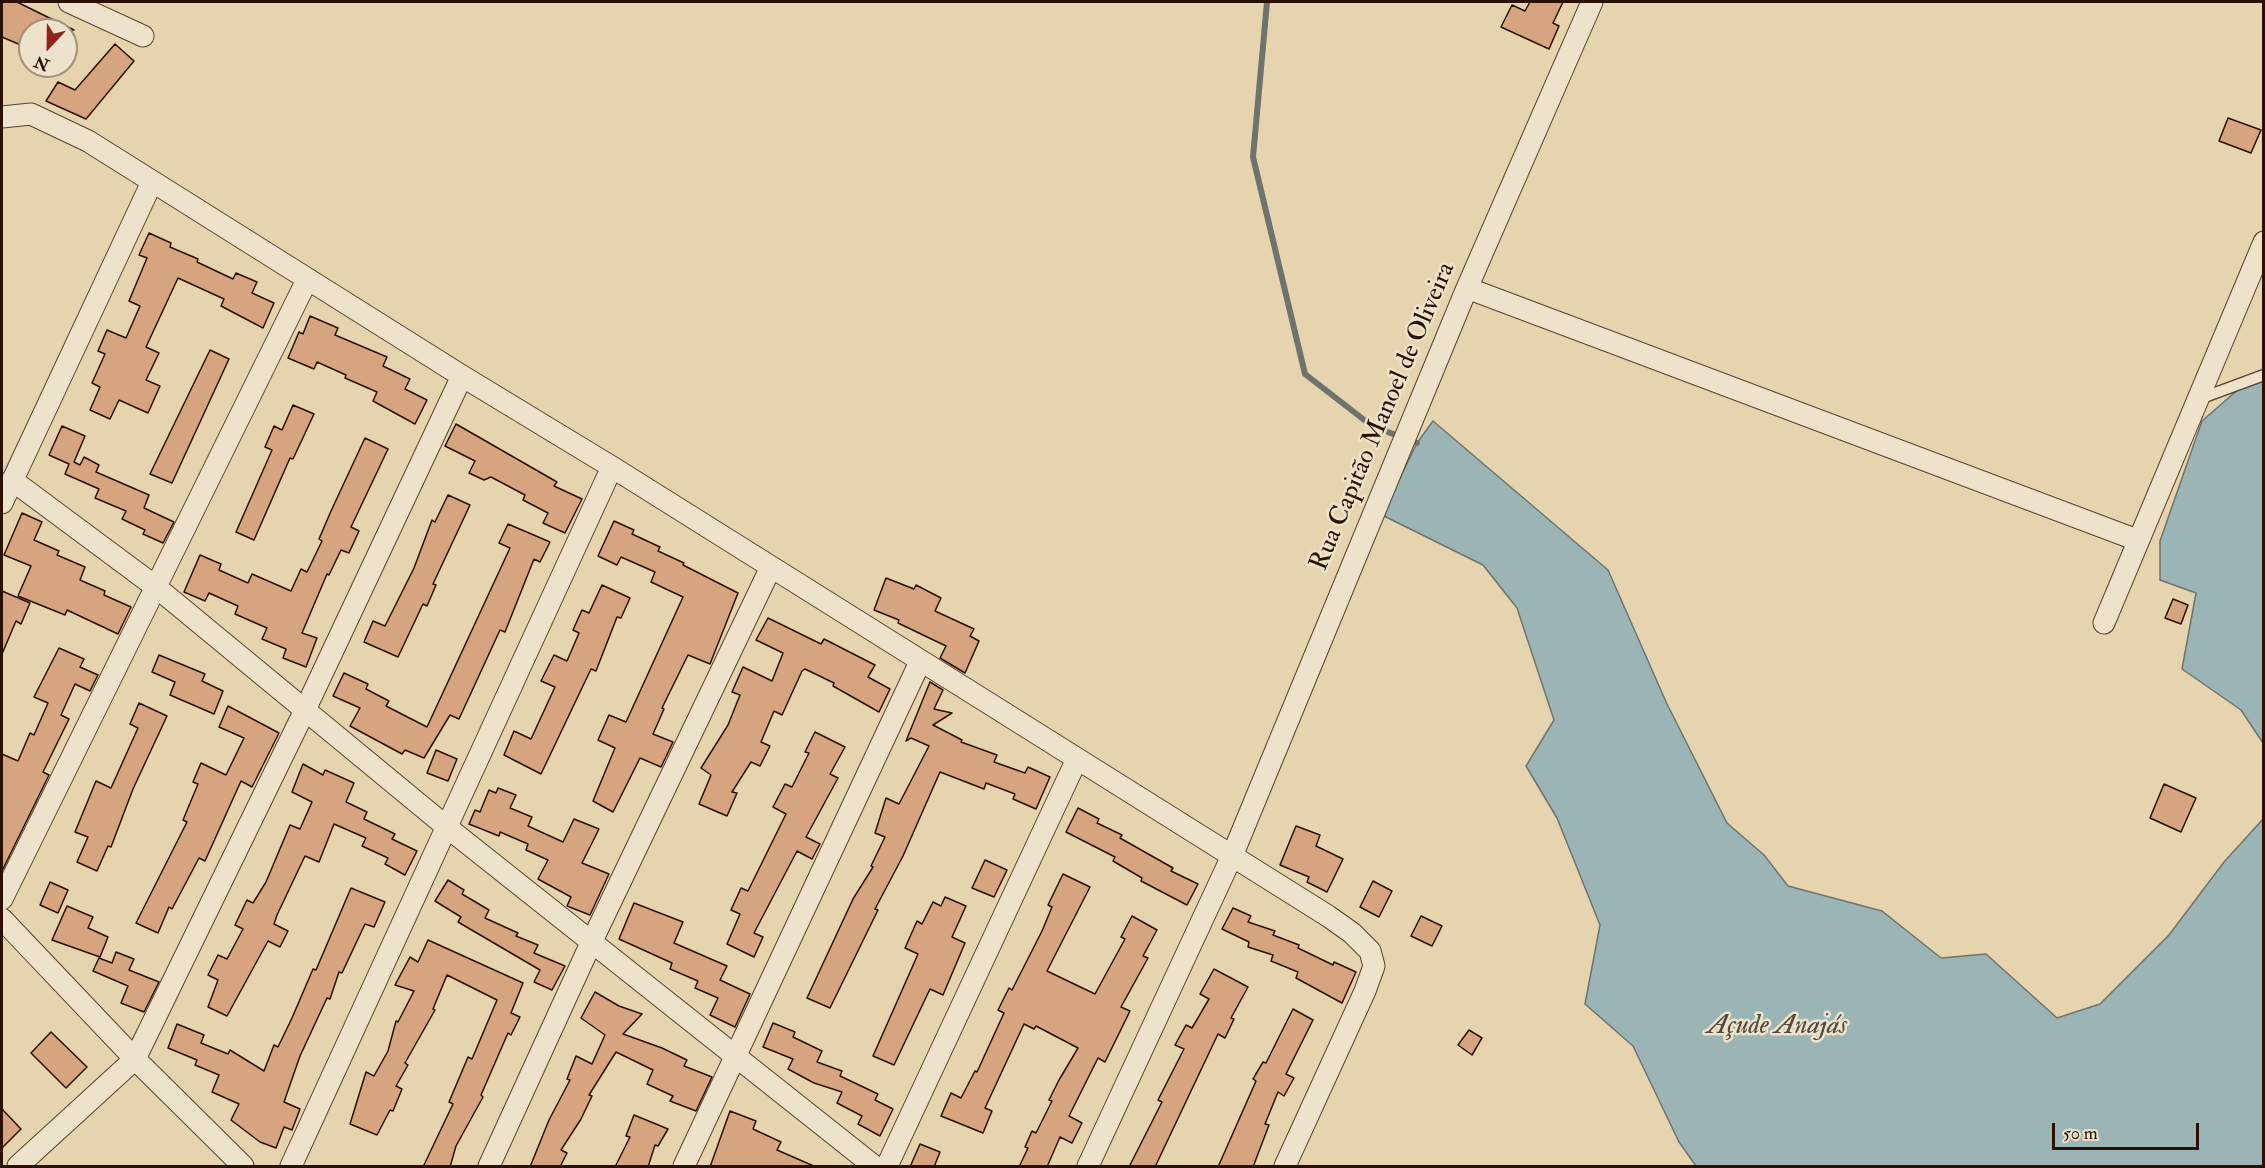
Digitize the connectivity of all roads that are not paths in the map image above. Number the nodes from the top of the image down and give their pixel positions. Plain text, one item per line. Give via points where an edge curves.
1 (69, 2) edge
2 (1592, 2) edge
3 (104, 9) edge
4 (143, 36) dead end
5 (2, 117) edge
6 (152, 182) junction
7 (2264, 242) edge
8 (307, 280) junction
9 (1467, 288) junction
10 (2264, 375) edge
11 (462, 376) junction
12 (2197, 400) junction
13 (612, 467) junction
14 (12, 480) junction
15 (2, 503) edge
16 (2137, 540) junction
17 (771, 567) junction
18 (156, 587) junction
19 (2104, 623) dead end
20 (920, 662) junction
21 (305, 710) junction
22 (1077, 759) junction
23 (448, 828) junction
24 (1232, 855) junction
25 (2, 899) edge
26 (2, 919) edge
27 (591, 943) junction
28 (734, 1055) junction
29 (135, 1059) junction
30 (18, 1167) edge
31 (243, 1167) edge
32 (291, 1167) edge
33 (489, 1167) edge
34 (684, 1167) edge
35 (874, 1167) edge
36 (887, 1167) edge
37 (1088, 1167) edge
38 (1286, 1167) edge

1 - 3 street
2 - 9 street, Rua Capitão Manoel de Oliveira
3 - 4 street
5 - 6 street via 31,114 57,125
6 - 8 street
6 - 14 street
7 - 12 street
8 - 11 street
8 - 18 street
9 - 16 street
9 - 24 street, Rua Capitão Manoel de Oliveira
10 - 12 lane
11 - 13 street
11 - 21 street
12 - 16 street
13 - 17 street
13 - 23 street
14 - 15 street
14 - 18 street
16 - 19 street
17 - 20 street
17 - 27 street
18 - 21 street
18 - 25 street
20 - 22 street
20 - 28 street
21 - 23 street
21 - 29 street
22 - 24 street
22 - 36 street
23 - 27 street
23 - 32 street
24 - 37 street, Rua Capitão Manoel de Oliveira
24 - 38 street via 1352,933 1370,951 1374,966
26 - 29 street
27 - 28 street
27 - 33 street
28 - 34 street
28 - 35 street
29 - 30 street
29 - 31 street

